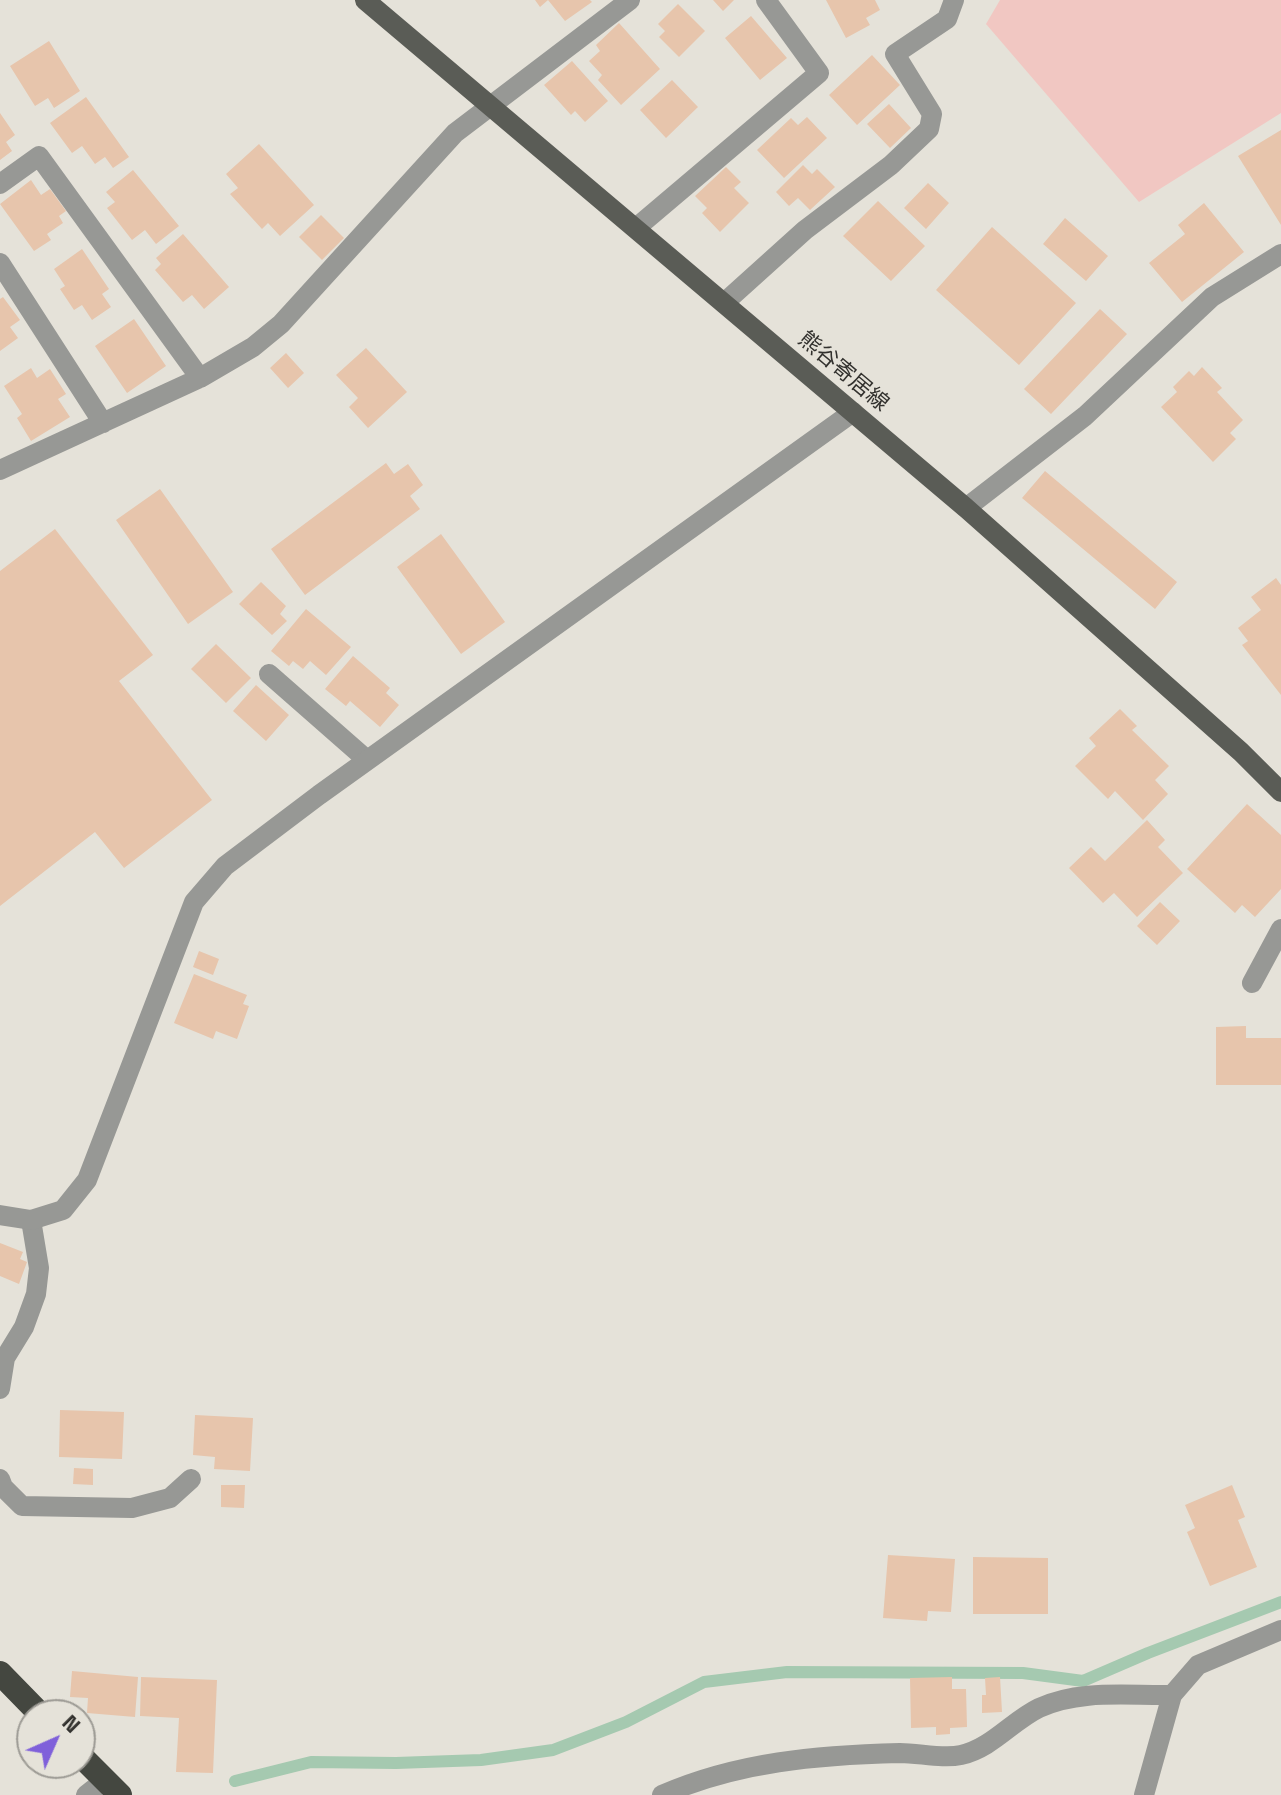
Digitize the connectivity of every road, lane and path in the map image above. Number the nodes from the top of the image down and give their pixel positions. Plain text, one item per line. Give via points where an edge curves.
1 (365, 0) edge
2 (630, 0) edge
3 (766, 0) edge
4 (954, 0) edge
5 (493, 107) junction
6 (0, 184) edge
7 (636, 228) junction
8 (1281, 254) edge
9 (0, 263) edge
10 (724, 303) junction
11 (200, 378) junction
12 (853, 412) junction
13 (103, 423) junction
14 (0, 470) edge
15 (966, 508) junction
16 (269, 674) dead end
17 (367, 760) junction
18 (1281, 792) edge
19 (1281, 929) edge
20 (1252, 983) dead end
21 (0, 1215) edge
22 (31, 1220) junction
23 (0, 1389) edge
24 (0, 1479) edge
25 (191, 1479) dead end
26 (1281, 1630) edge
27 (0, 1673) edge
28 (1172, 1695) junction
29 (25, 1699) edge
30 (662, 1795) edge
31 (1144, 1795) edge

1 - 5 main road, 熊谷寄居線
2 - 5 street
3 - 7 street via 819,73
4 - 10 street via 947,19 895,54 932,114 929,129
5 - 7 main road, 熊谷寄居線
5 - 11 street via 455,133 281,324
6 - 11 street via 39,156
7 - 10 main road, 熊谷寄居線
8 - 15 street via 1212,297 1085,416
9 - 13 street
10 - 12 main road, 熊谷寄居線
11 - 13 street
12 - 15 main road, 熊谷寄居線
12 - 17 street
13 - 14 street
15 - 18 main road, 熊谷寄居線
16 - 17 street
17 - 22 street via 225,866 194,902 87,1180 63,1210
19 - 20 street
21 - 22 street
22 - 23 street via 39,1268 36,1294 5,1358
24 - 25 street via 22,1506 132,1508 170,1498
26 - 28 street via 1198,1665
27 - 29 highway
28 - 30 street via 1076,1696 1038,1708 991,1742 960,1755 818,1757 751,1765
28 - 31 street

